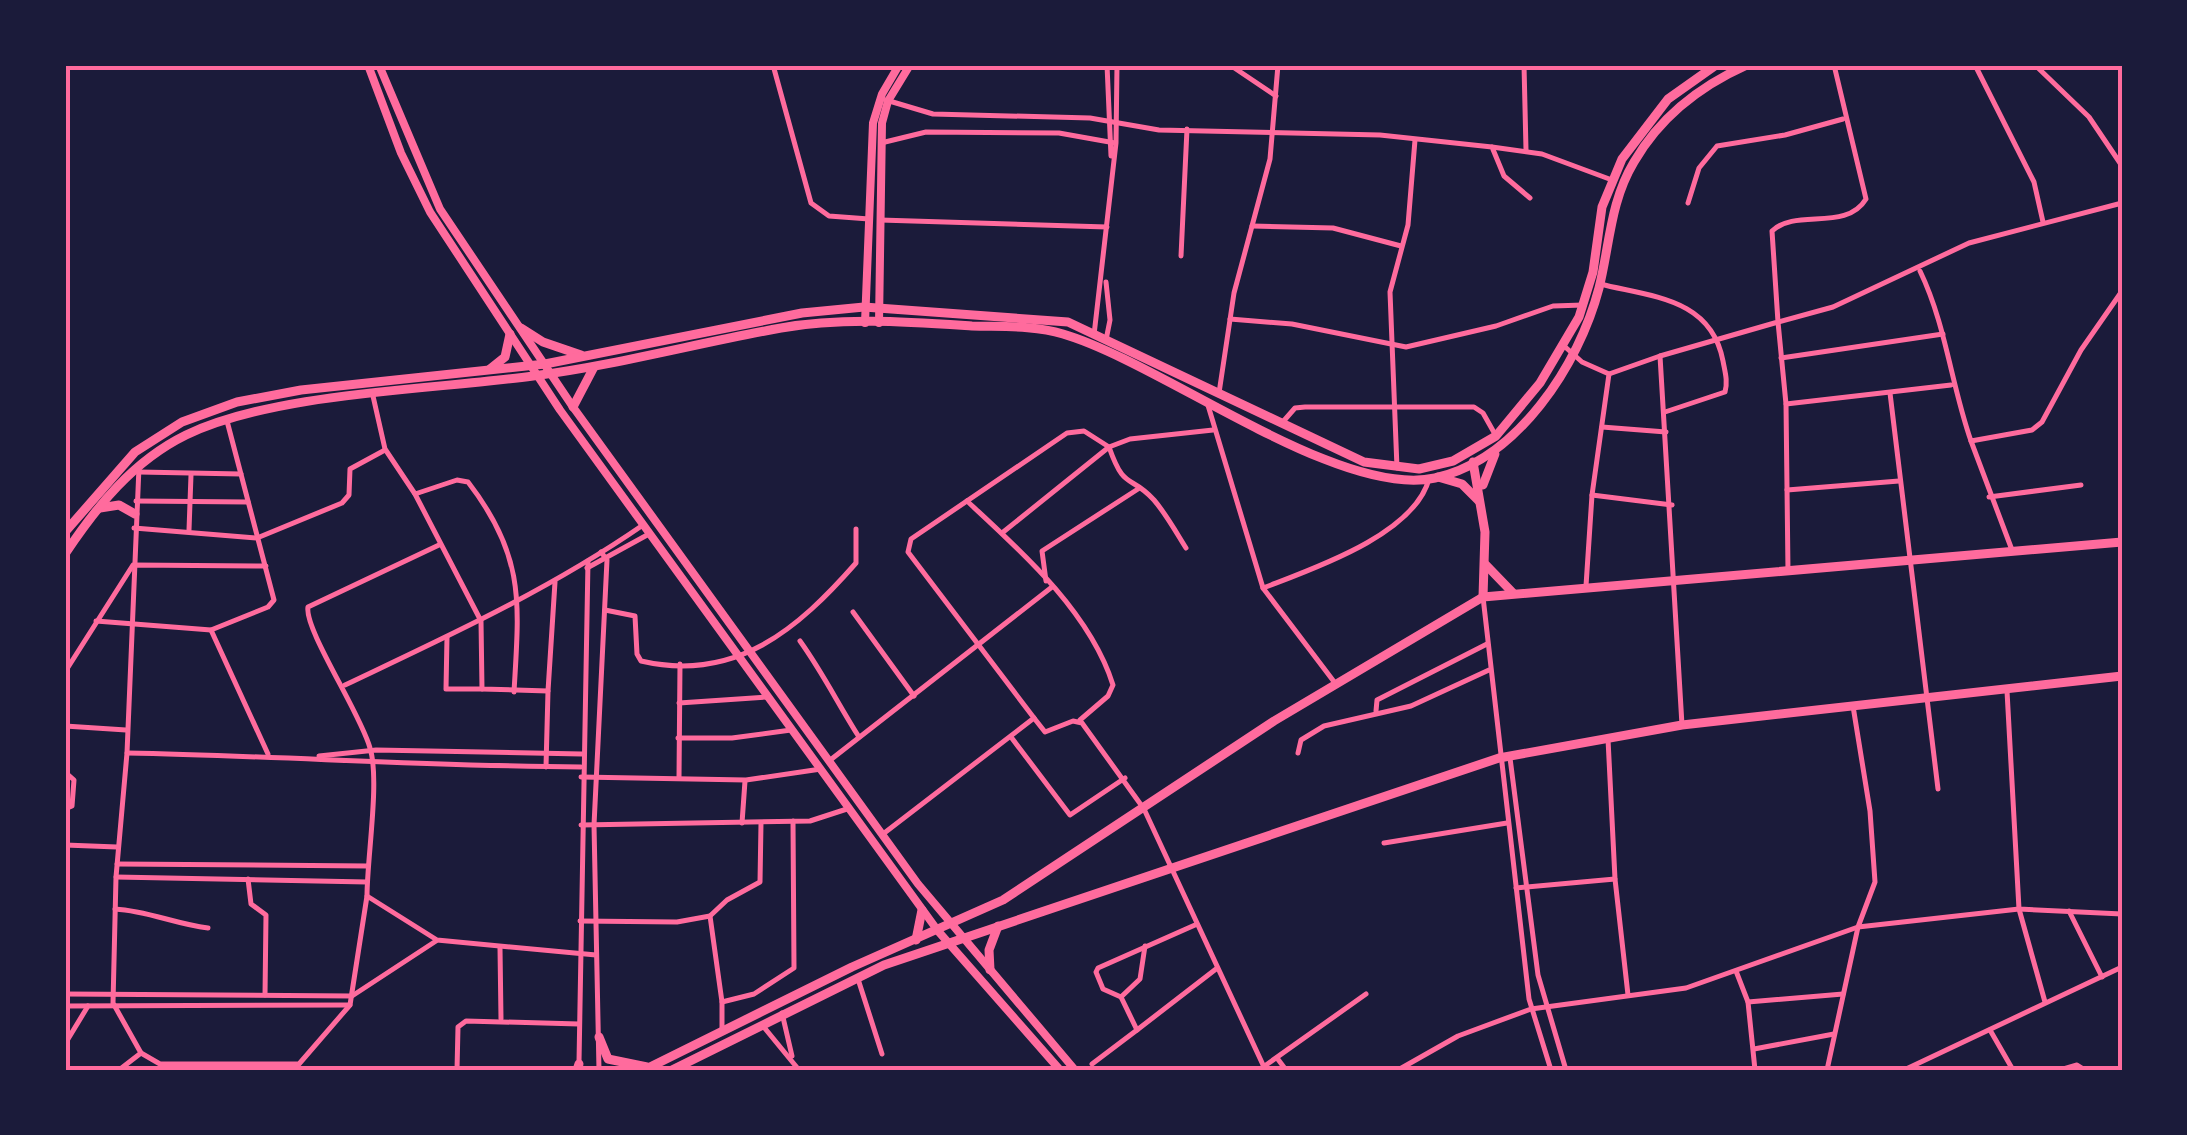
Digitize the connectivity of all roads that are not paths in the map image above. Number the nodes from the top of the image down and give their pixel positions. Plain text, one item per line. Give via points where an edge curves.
1 (368, 65) edge
2 (773, 65) edge
3 (899, 65) edge
4 (910, 65) edge
5 (1107, 65) edge
6 (1117, 65) edge
7 (1230, 65) edge
8 (1278, 65) edge
9 (1524, 65) edge
10 (1716, 65) edge
11 (1834, 65) edge
12 (1975, 65) edge
13 (2034, 65) edge
14 (1740, 66) edge
15 (378, 71) edge
16 (1276, 96) junction
17 (884, 100) junction
18 (1843, 118) junction
19 (1108, 121) junction
20 (1116, 123) junction
21 (1188, 129) junction
22 (1273, 130) junction
23 (1415, 140) junction
24 (881, 143) junction
25 (1107, 143) junction
26 (1116, 143) junction
27 (1492, 147) junction
28 (1526, 150) junction
29 (1111, 158) junction
30 (2122, 166) edge
31 (1612, 180) junction
32 (1530, 198) dead end
33 (1688, 203) dead end
34 (2122, 203) edge
35 (440, 208) junction
36 (430, 212) junction
37 (874, 220) junction
38 (2043, 222) junction
39 (1252, 226) junction
40 (1107, 227) junction
41 (1402, 246) junction
42 (1180, 256) dead end
43 (1919, 270) junction
44 (1104, 274) junction
45 (1600, 284) junction
46 (2122, 290) edge
47 (1583, 305) junction
48 (864, 308) junction
49 (880, 308) junction
50 (1230, 319) junction
51 (1778, 322) junction
52 (865, 323) junction
53 (880, 323) junction
54 (521, 328) junction
55 (722, 330) junction
56 (1095, 331) junction
57 (510, 334) junction
58 (1944, 334) junction
59 (1107, 336) junction
60 (1718, 338) junction
61 (725, 342) junction
62 (1090, 346) junction
63 (1389, 347) junction
64 (1568, 349) junction
65 (1101, 351) junction
66 (1660, 356) junction
67 (1781, 358) junction
68 (591, 362) junction
69 (530, 365) junction
70 (548, 369) junction
71 (488, 370) junction
72 (1609, 374) junction
73 (537, 376) junction
74 (1952, 385) junction
75 (1219, 393) junction
76 (1890, 393) junction
77 (374, 396) junction
78 (1206, 399) junction
79 (1786, 404) junction
80 (573, 407) junction
81 (1392, 407) junction
82 (1665, 412) junction
83 (226, 420) junction
84 (1281, 424) junction
85 (1602, 428) junction
86 (1214, 430) junction
87 (1666, 432) junction
88 (1970, 440) junction
89 (1498, 441) junction
90 (1109, 447) junction
91 (385, 450) junction
92 (1467, 460) junction
93 (139, 468) junction
94 (1396, 468) junction
95 (240, 474) junction
96 (191, 475) junction
97 (1434, 478) junction
98 (1898, 481) junction
99 (2081, 486) dead end
100 (1139, 488) junction
101 (1786, 490) junction
102 (415, 494) junction
103 (1592, 496) junction
104 (1988, 497) junction
105 (967, 500) junction
106 (136, 501) junction
107 (190, 501) junction
108 (1481, 501) junction
109 (248, 502) junction
110 (1672, 505) junction
111 (97, 509) junction
112 (135, 514) junction
113 (643, 525) junction
114 (134, 528) junction
115 (856, 529) dead end
116 (190, 530) junction
117 (65, 532) edge
118 (1002, 533) junction
119 (649, 534) junction
120 (257, 538) junction
121 (2122, 542) edge
122 (438, 544) junction
123 (1186, 548) dead end
124 (601, 552) junction
125 (65, 554) edge
126 (2014, 554) junction
127 (607, 560) junction
128 (1910, 560) junction
129 (589, 564) junction
130 (133, 565) junction
131 (1486, 565) junction
132 (266, 566) junction
133 (1788, 571) junction
134 (555, 582) junction
135 (1674, 582) junction
136 (1049, 584) junction
137 (1263, 588) junction
138 (1586, 589) junction
139 (1515, 594) junction
140 (1483, 597) junction
141 (520, 602) junction
142 (605, 610) junction
143 (853, 612) dead end
144 (480, 621) junction
145 (96, 622) junction
146 (130, 623) junction
147 (212, 630) junction
148 (447, 637) junction
149 (800, 642) dead end
150 (1488, 644) junction
151 (977, 645) junction
152 (750, 653) junction
153 (740, 658) junction
154 (680, 664) junction
155 (1490, 670) junction
156 (65, 672) edge
157 (2122, 676) edge
158 (1335, 684) junction
159 (344, 685) junction
160 (2007, 687) junction
161 (482, 689) junction
162 (548, 691) junction
163 (514, 692) junction
164 (914, 696) junction
165 (767, 697) junction
166 (1926, 698) junction
167 (678, 702) junction
168 (1852, 704) junction
169 (1376, 711) junction
170 (1034, 718) junction
171 (1078, 721) junction
172 (1682, 725) junction
173 (65, 726) edge
174 (126, 730) junction
175 (791, 730) junction
176 (859, 737) junction
177 (678, 738) junction
178 (1011, 738) junction
179 (1608, 739) junction
180 (372, 751) junction
181 (127, 753) junction
182 (547, 753) junction
183 (1298, 753) dead end
184 (582, 754) junction
185 (269, 756) junction
186 (316, 757) junction
187 (1504, 757) junction
188 (829, 762) junction
189 (372, 764) junction
190 (546, 766) junction
191 (581, 767) junction
192 (820, 770) junction
193 (65, 772) edge
194 (580, 777) junction
195 (596, 778) junction
196 (680, 778) junction
197 (1125, 778) junction
198 (746, 780) junction
199 (1938, 789) dead end
200 (850, 808) junction
201 (1144, 809) junction
202 (65, 810) edge
203 (860, 815) junction
204 (792, 821) junction
205 (762, 822) junction
206 (742, 823) junction
207 (1507, 823) junction
208 (581, 824) junction
209 (594, 825) junction
210 (883, 834) junction
211 (1384, 843) dead end
212 (65, 845) edge
213 (118, 847) junction
214 (117, 864) junction
215 (368, 866) junction
216 (1170, 866) junction
217 (116, 877) junction
218 (1615, 879) junction
219 (248, 880) junction
220 (366, 882) junction
221 (1526, 886) junction
222 (1516, 888) junction
223 (366, 896) junction
224 (1004, 900) junction
225 (115, 909) junction
226 (2019, 909) junction
227 (922, 910) junction
228 (2069, 911) junction
229 (2122, 914) edge
230 (710, 916) junction
231 (580, 921) junction
232 (1012, 921) junction
233 (598, 924) junction
234 (951, 925) junction
235 (1195, 925) junction
236 (998, 926) junction
237 (1858, 926) junction
238 (208, 928) dead end
239 (938, 931) junction
240 (961, 938) junction
241 (437, 940) junction
242 (916, 940) junction
243 (947, 942) junction
244 (1145, 946) junction
245 (500, 948) junction
246 (580, 954) junction
247 (596, 956) junction
248 (2122, 967) edge
249 (1216, 969) junction
250 (990, 970) junction
251 (1736, 971) junction
252 (857, 976) junction
253 (2102, 977) junction
254 (65, 994) edge
255 (114, 994) junction
256 (1366, 994) dead end
257 (1843, 994) junction
258 (265, 995) junction
259 (1628, 995) junction
260 (352, 996) junction
261 (1121, 997) junction
262 (722, 1002) junction
263 (1748, 1002) junction
264 (2044, 1002) junction
265 (113, 1003) junction
266 (350, 1005) junction
267 (65, 1006) edge
268 (88, 1006) junction
269 (1544, 1006) junction
270 (1532, 1010) junction
271 (781, 1012) junction
272 (501, 1019) junction
273 (759, 1023) junction
274 (579, 1024) junction
275 (722, 1028) junction
276 (1137, 1030) junction
277 (1990, 1030) junction
278 (1834, 1034) junction
279 (599, 1036) junction
280 (65, 1044) edge
281 (1754, 1048) junction
282 (142, 1053) junction
283 (882, 1054) dead end
284 (1277, 1058) junction
285 (793, 1059) junction
286 (1092, 1064) dead end
287 (299, 1067) edge
288 (178, 1068) edge
289 (579, 1068) edge
290 (647, 1068) edge
291 (1262, 1068) edge
292 (1915, 1068) edge
293 (2012, 1069) edge
294 (118, 1070) edge
295 (457, 1070) edge
296 (600, 1070) edge
297 (672, 1070) edge
298 (799, 1070) edge
299 (1060, 1070) edge
300 (1075, 1070) edge
301 (1286, 1070) edge
302 (1398, 1070) edge
303 (1550, 1070) edge
304 (1566, 1070) edge
305 (1756, 1070) edge
306 (1826, 1070) edge
307 (1904, 1070) edge
308 (2060, 1070) edge
309 (2085, 1070) edge

1 - 15 main road
2 - 37 street via 811,203 830,216
3 - 17 main road
4 - 17 main road
5 - 19 street
6 - 20 street
7 - 16 street
8 - 16 street
9 - 28 street
10 - 31 main road via 1686,82 1646,122
11 - 18 street
12 - 38 street via 2027,166
13 - 30 street via 2090,117
14 - 45 main road via 1687,100 1634,161 1613,210
15 - 35 main road
15 - 36 main road via 402,153
16 - 22 street
17 - 19 street via 933,114
17 - 24 main road
17 - 37 main road via 873,123
18 - 33 street via 1717,146 1699,168
18 - 51 street via 1866,199 1843,216 1784,222 1772,231
19 - 20 street
19 - 25 street
20 - 21 street
20 - 26 street
21 - 22 street
21 - 42 street
22 - 23 street
22 - 39 street
23 - 27 street
23 - 41 street
24 - 25 street via 926,132 1059,133
24 - 37 main road
25 - 26 street
25 - 29 street
26 - 29 street
27 - 28 street
27 - 32 street via 1504,176
28 - 31 street
29 - 40 street
31 - 47 main road
34 - 38 street
35 - 36 main road
35 - 54 main road
36 - 57 main road
37 - 40 street
37 - 48 main road
37 - 49 main road
38 - 43 street via 1969,244
39 - 41 street via 1334,228
39 - 50 street
40 - 44 street
41 - 63 street via 1390,292
43 - 51 street
43 - 58 street
44 - 56 street
44 - 59 street
45 - 60 street via 1688,308
45 - 64 main road
46 - 88 street via 2042,422 2032,430
47 - 63 street via 1554,306 1423,346
47 - 64 main road
48 - 49 main road
48 - 52 main road
48 - 55 main road
49 - 53 main road
49 - 56 main road via 1021,316
50 - 63 street via 1330,330
50 - 75 street
51 - 60 street
51 - 67 street
52 - 53 main road
52 - 61 main road via 782,328
53 - 62 main road via 1045,330
54 - 68 main road
54 - 70 main road
55 - 61 main road
55 - 68 main road
56 - 59 main road
56 - 62 street
57 - 69 main road
57 - 71 main road via 504,357
58 - 67 street
58 - 74 street
59 - 65 street
59 - 75 main road
60 - 66 street
60 - 82 street via 1725,392
61 - 68 main road
62 - 65 main road
63 - 81 street
64 - 72 street
64 - 89 main road
65 - 78 main road
66 - 72 street
66 - 82 street
67 - 79 street
68 - 70 main road
68 - 80 main road
69 - 70 main road
69 - 71 main road
69 - 73 main road
70 - 73 main road
70 - 80 main road
71 - 117 main road via 302,390 237,402 182,422 135,452
72 - 85 street
73 - 77 main road
73 - 113 main road
74 - 76 street
74 - 88 street
75 - 84 main road
76 - 79 street
76 - 98 street
77 - 83 main road
77 - 91 street
78 - 86 street
78 - 97 main road via 1364,474
79 - 101 street
80 - 152 main road
81 - 84 street via 1295,408
81 - 89 street via 1474,406
81 - 94 street
82 - 87 street
83 - 93 main road via 186,435
83 - 95 street
84 - 94 main road via 1364,462
85 - 87 street
85 - 103 street
86 - 90 street
86 - 137 street
87 - 110 street
88 - 104 street
89 - 92 main road
89 - 108 main road
90 - 100 street via 1118,472
90 - 105 street via 1084,431 1067,432
90 - 118 street
91 - 102 street
91 - 120 street via 350,468 349,495 342,503
92 - 94 main road
92 - 97 main road
92 - 108 main road
93 - 96 street
93 - 106 street
93 - 111 main road
95 - 96 street
95 - 109 street
96 - 107 street
97 - 108 main road via 1462,484
97 - 137 street via 1420,502 1368,541
98 - 101 street
98 - 128 street
99 - 104 street
100 - 123 street
100 - 136 street via 1042,550
101 - 133 street
102 - 122 street
102 - 141 street via 468,482 512,562
103 - 110 street
103 - 138 street
104 - 126 street
105 - 118 street
105 - 151 street via 907,546
106 - 107 street
106 - 112 street
107 - 109 street
107 - 116 street
108 - 131 main road
109 - 120 street
110 - 135 street
111 - 112 main road via 119,504
111 - 125 main road
112 - 114 street
113 - 119 main road
113 - 124 street
114 - 116 street
114 - 130 street
115 - 152 street via 856,563 792,626
116 - 120 street
118 - 136 street
119 - 127 street
119 - 153 main road
120 - 132 street
121 - 126 main road
122 - 144 street
122 - 159 street via 308,607 310,630
124 - 127 street
124 - 129 street
126 - 128 main road
127 - 129 street
127 - 142 street
128 - 133 main road
128 - 166 street
129 - 134 street
129 - 184 street
130 - 132 street
130 - 145 street
130 - 146 street
131 - 139 main road
131 - 140 main road
132 - 147 street via 275,592 268,607
133 - 135 main road
134 - 141 street
134 - 162 street
135 - 138 main road
135 - 172 street
136 - 151 street
136 - 171 street via 1080,623 1113,685
137 - 158 street
138 - 139 main road
139 - 140 main road
140 - 150 street
140 - 158 main road
141 - 144 street
141 - 163 street
142 - 154 street via 636,616 641,661
142 - 195 street
143 - 164 street
144 - 148 street
144 - 161 street
145 - 146 street
145 - 156 street
146 - 147 street
146 - 174 street
147 - 185 street
148 - 159 street
148 - 161 street via 446,688
149 - 176 street
150 - 155 street
150 - 169 street via 1377,700
151 - 164 street
151 - 170 street
152 - 153 street
152 - 188 main road
153 - 154 street
153 - 165 main road
154 - 167 street
155 - 169 street via 1411,706
155 - 187 street
157 - 160 main road
158 - 201 main road
159 - 180 street
160 - 166 main road
160 - 226 street
161 - 163 street
162 - 163 street
162 - 182 street
164 - 176 street
165 - 167 street
165 - 175 main road
166 - 168 main road
166 - 199 street
167 - 177 street
168 - 172 main road
168 - 237 street via 1874,860 1870,900
169 - 183 street via 1324,726 1301,740
170 - 171 street via 1051,733
170 - 178 street
171 - 197 street
172 - 179 main road
173 - 174 street
174 - 181 street
175 - 177 street
175 - 192 main road
176 - 188 street
177 - 196 street
178 - 197 street via 1070,816
178 - 210 street
179 - 187 main road
179 - 218 street
180 - 182 street
180 - 186 street
180 - 189 street
181 - 185 street
181 - 213 street
182 - 184 street
182 - 190 street
184 - 191 street
185 - 186 street
186 - 189 street
187 - 207 street
187 - 216 main road
187 - 221 street
188 - 192 street
188 - 203 main road
189 - 190 street
189 - 215 street
190 - 191 street
191 - 194 street
192 - 198 street
192 - 200 main road
193 - 202 street via 75,794
194 - 195 street
194 - 208 street
195 - 196 street
195 - 209 street
196 - 198 street
197 - 201 street
198 - 206 street
200 - 203 main road
200 - 204 street
201 - 216 street
201 - 224 main road
203 - 210 main road
203 - 227 main road
204 - 205 street
204 - 262 street via 794,968 754,994
205 - 206 street
205 - 230 street via 760,882
206 - 209 street
207 - 211 street
207 - 222 street
208 - 209 street
208 - 231 street
209 - 233 street
210 - 234 main road
212 - 213 street
213 - 214 street
214 - 215 street
214 - 217 street
215 - 220 street
216 - 232 main road
216 - 235 street
217 - 219 street
217 - 225 street
218 - 221 street
218 - 259 street
219 - 220 street
219 - 258 street via 250,904 266,915
220 - 223 street
221 - 222 street
221 - 269 street
222 - 270 street
223 - 241 street
223 - 260 street
224 - 232 main road
224 - 234 main road
225 - 238 street
225 - 255 street
226 - 228 street
226 - 237 street
226 - 264 street
227 - 239 main road
227 - 242 main road
228 - 229 street
228 - 253 street
230 - 233 street
230 - 262 street
231 - 233 street
231 - 246 street
232 - 236 main road
233 - 247 street
234 - 239 main road
234 - 240 main road
235 - 244 street
235 - 249 street
236 - 240 main road
236 - 250 main road via 988,950
237 - 251 street
237 - 257 street
239 - 242 main road
239 - 243 main road
240 - 243 main road
240 - 250 main road
241 - 245 street
241 - 260 street
242 - 275 main road
243 - 252 main road
243 - 299 main road
244 - 261 street via 1140,980
244 - 261 street via 1096,972 1103,989
245 - 246 street
245 - 272 street
246 - 247 street
246 - 274 street
247 - 279 street
248 - 253 street
249 - 276 street
249 - 291 street
250 - 300 main road
251 - 259 street via 1686,988
251 - 263 street
252 - 271 main road
252 - 283 street
253 - 264 street
254 - 255 street
255 - 258 street
255 - 265 street
256 - 284 street
257 - 263 street
257 - 278 street
258 - 260 street
259 - 269 street
260 - 266 street
261 - 276 street
262 - 275 street
263 - 281 street
264 - 277 street
265 - 266 street
265 - 268 street
265 - 282 street
266 - 287 street
267 - 268 street
268 - 280 street
269 - 270 street
269 - 304 street
270 - 302 street via 1458,1036
270 - 303 street
271 - 273 main road
271 - 285 street
272 - 274 street
272 - 295 street via 458,1027
273 - 285 street
273 - 297 main road
274 - 289 street
275 - 290 main road
276 - 286 street
277 - 292 street
277 - 293 street
278 - 281 street
278 - 306 street
279 - 290 main road via 608,1058
279 - 296 street
281 - 305 street
282 - 288 street
282 - 294 street
284 - 291 street
284 - 301 street
285 - 298 street
287 - 288 street
292 - 307 street
308 - 309 street

